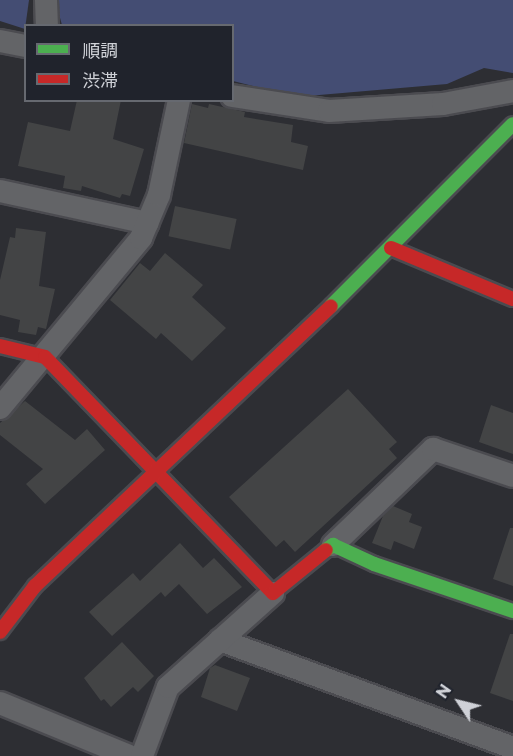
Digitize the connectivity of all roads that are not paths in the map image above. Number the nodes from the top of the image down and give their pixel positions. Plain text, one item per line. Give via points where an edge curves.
1 (46, 0) edge
2 (46, 24) edge
3 (0, 41) edge
4 (24, 46) edge
5 (513, 91) edge
6 (234, 96) edge
7 (179, 102) edge
8 (513, 124) edge
9 (0, 191) edge
10 (148, 223) junction
11 (391, 248) junction
12 (513, 299) edge
13 (0, 346) edge
14 (45, 357) junction
15 (0, 408) edge
16 (159, 471) junction
17 (513, 476) edge
18 (333, 545) junction
19 (273, 593) junction
20 (513, 611) edge
21 (0, 632) edge
22 (220, 640) junction
23 (0, 703) edge
24 (82, 748) edge
25 (513, 748) edge
26 (129, 756) edge
27 (142, 756) edge

1 - 2 street
3 - 4 street
5 - 6 street via 443,104 329,111
7 - 10 street via 159,195
8 - 11 street
9 - 10 street
10 - 14 street via 141,238
11 - 12 street
11 - 16 street
13 - 14 street
14 - 15 street
14 - 16 street
16 - 19 street
16 - 21 street via 35,586
17 - 18 street via 433,449
18 - 19 street
18 - 20 street via 374,564
19 - 22 street
22 - 25 street
22 - 27 street via 168,687
23 - 24 street
24 - 26 street

